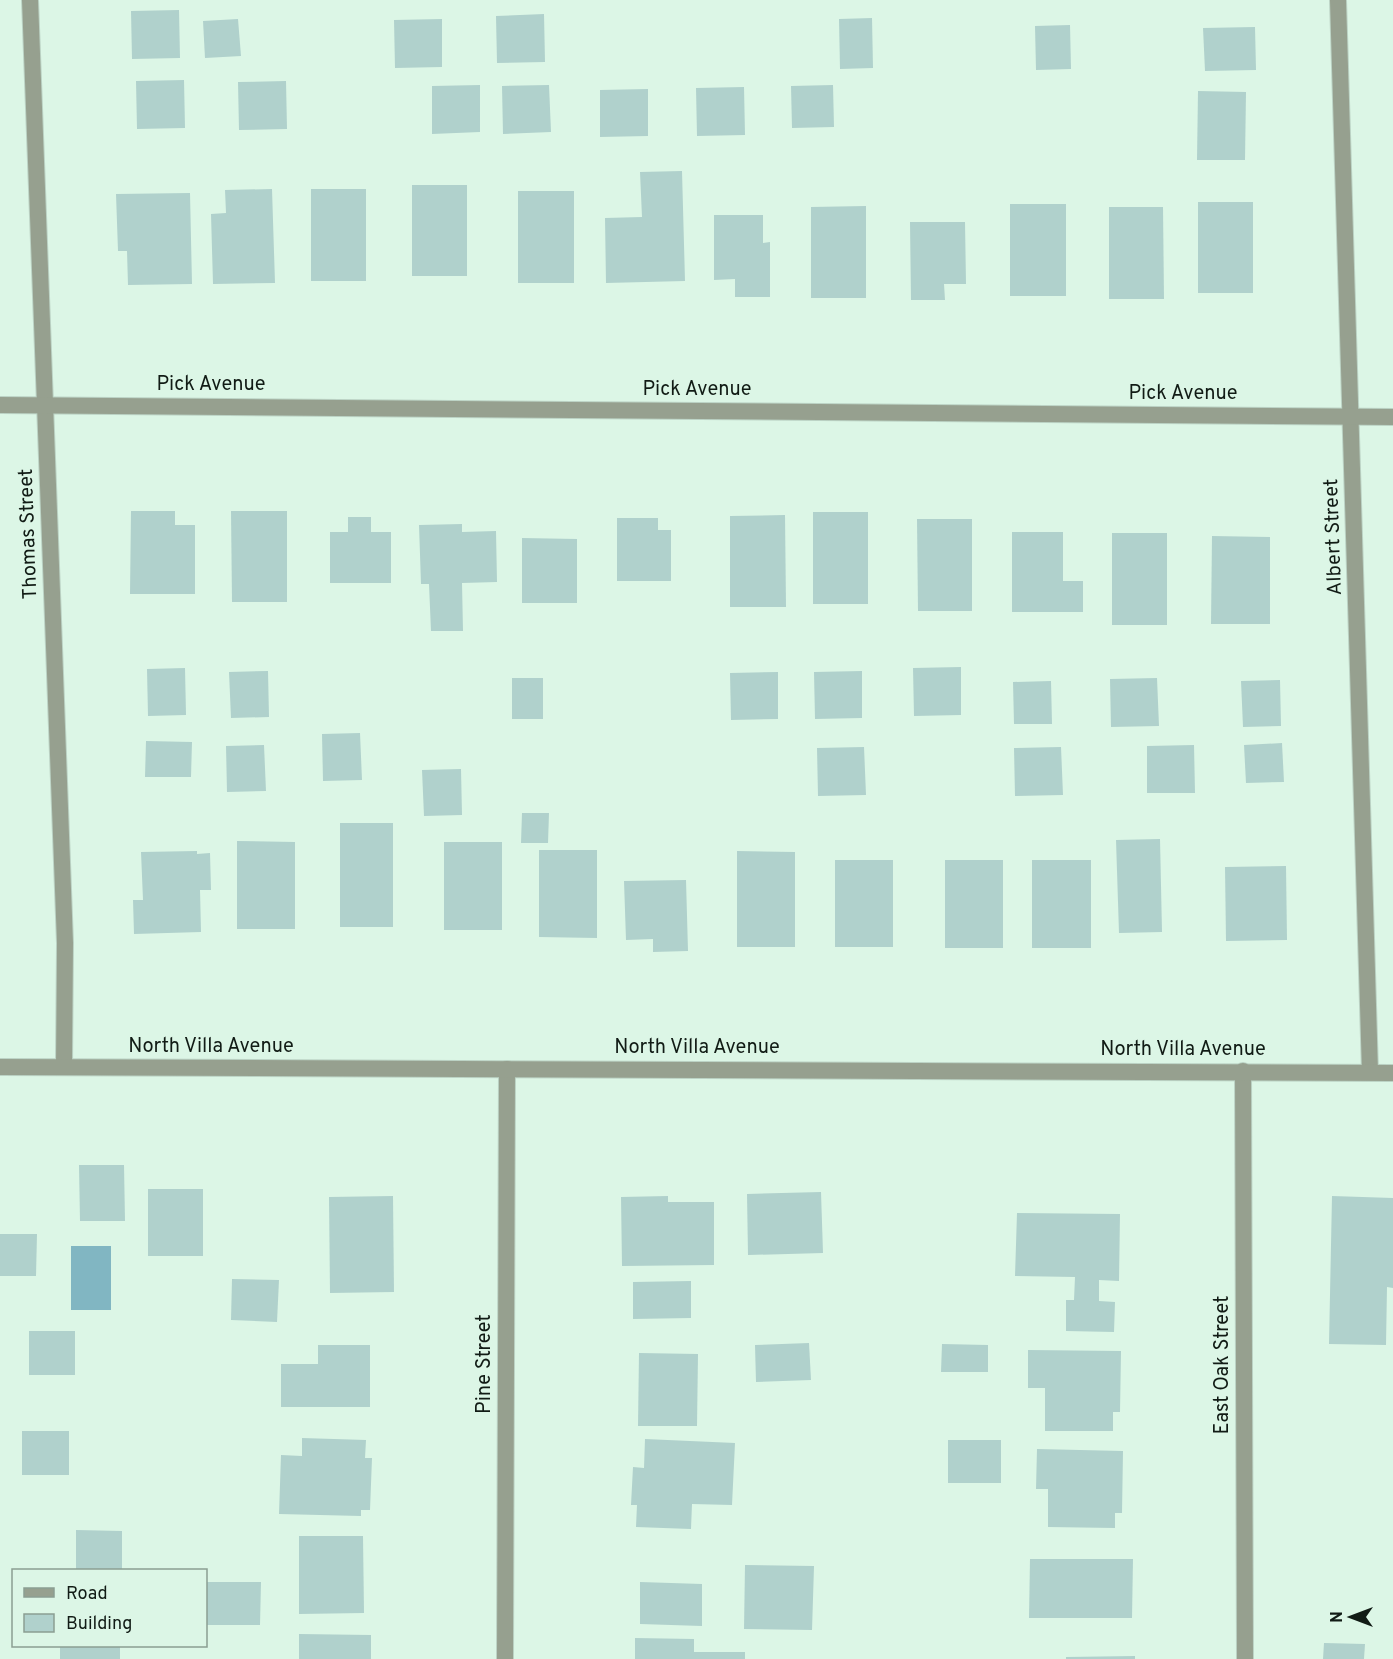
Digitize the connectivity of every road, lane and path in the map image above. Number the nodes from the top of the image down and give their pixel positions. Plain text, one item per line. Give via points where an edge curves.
1 (30, 0) edge
2 (1338, 0) edge
3 (0, 405) edge
4 (46, 405) junction
5 (1351, 416) junction
6 (1393, 417) edge
7 (0, 1067) edge
8 (64, 1068) junction
9 (507, 1069) junction
10 (1243, 1071) junction
11 (1370, 1072) junction
12 (1393, 1073) edge
13 (505, 1659) edge
14 (1245, 1659) edge

1 - 4 street, Thomas Street
2 - 5 street, Albert Street
3 - 4 street, Pick Avenue
4 - 5 street, Pick Avenue
4 - 8 street, Thomas Street via 65,943
5 - 6 street, Pick Avenue
5 - 11 street, Albert Street
7 - 8 street, North Villa Avenue
8 - 9 street, North Villa Avenue
9 - 10 street, North Villa Avenue
9 - 13 street, Pine Street
10 - 11 street, North Villa Avenue
10 - 14 street, East Oak Street
11 - 12 street, North Villa Avenue

